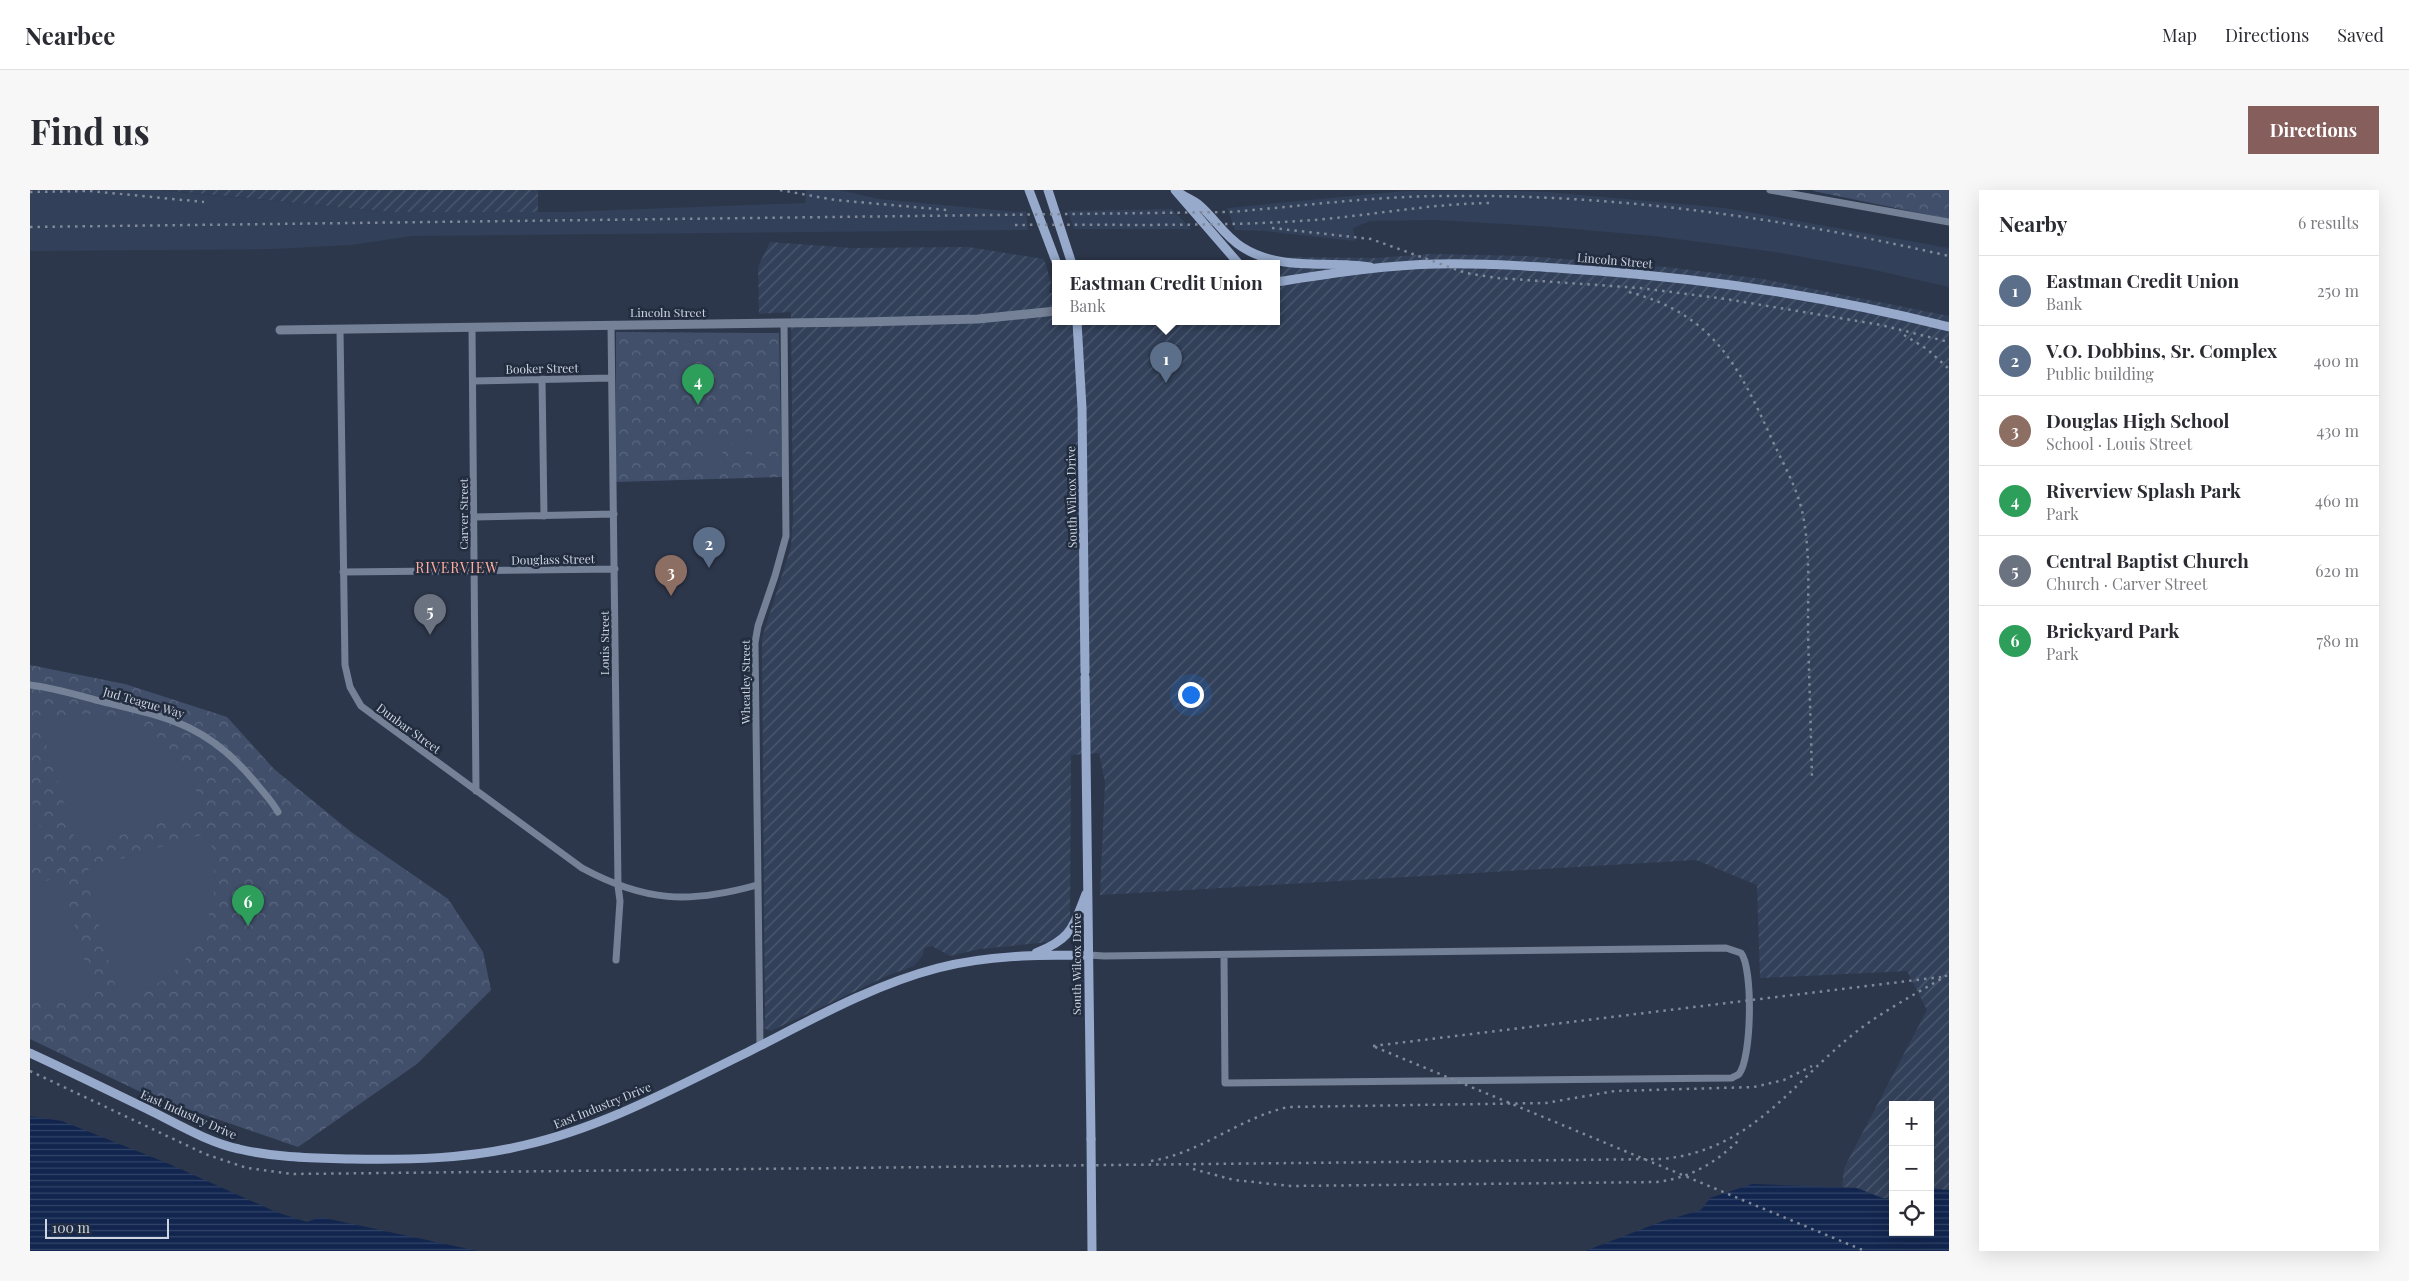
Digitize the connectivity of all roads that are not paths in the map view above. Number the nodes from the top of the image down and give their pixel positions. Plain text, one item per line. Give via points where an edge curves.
1 (1029, 190) edge
2 (1048, 190) edge
3 (1774, 190) edge
4 (1815, 190) edge
5 (1182, 192) edge
6 (1807, 195) junction
7 (1949, 222) edge
8 (1055, 260) edge
9 (1071, 260) edge
10 (1236, 260) edge
11 (1274, 260) edge
12 (1280, 261) edge
13 (1378, 268) junction
14 (1280, 281) edge
15 (1052, 311) edge
16 (784, 323) junction
17 (611, 324) junction
18 (1077, 325) edge
19 (472, 327) junction
20 (1949, 327) edge
21 (340, 329) junction
22 (280, 330) dead end
23 (611, 378) junction
24 (542, 379) junction
25 (473, 380) junction
26 (614, 514) junction
27 (544, 516) junction
28 (474, 517) junction
29 (615, 569) junction
30 (343, 572) junction
31 (475, 572) junction
32 (30, 685) edge
33 (476, 791) junction
34 (278, 812) dead end
35 (757, 885) junction
36 (618, 886) junction
37 (1088, 890) junction
38 (1089, 955) junction
39 (1224, 955) junction
40 (1031, 956) junction
41 (616, 960) dead end
42 (760, 1046) junction
43 (30, 1052) edge
44 (1092, 1251) edge

1 - 8 main road
2 - 9 main road
3 - 6 street
4 - 6 street
5 - 10 main road
5 - 11 main road via 1229,237 1253,254
6 - 7 street
12 - 13 main road
13 - 14 main road, Lincoln Street
13 - 20 main road, Lincoln Street via 1438,264 1513,266 1659,276 1868,308
15 - 16 street, Lincoln Street via 978,319
16 - 17 street, Lincoln Street
16 - 35 street, Wheatley Street via 786,536 755,643
17 - 19 street, Lincoln Street
17 - 23 street, Louis Street
18 - 37 main road, South Wilcox Drive via 1082,408
19 - 21 street, Lincoln Street
19 - 25 street, Carver Street
21 - 22 street, Lincoln Street
21 - 30 street, Dunbar Street
23 - 24 street, Booker Street
23 - 26 street, Louis Street
24 - 25 street, Booker Street
24 - 27 street
25 - 28 street, Carver Street
26 - 27 street
26 - 29 street, Louis Street
27 - 28 street
28 - 31 street, Carver Street
29 - 31 street, Douglass Street
29 - 36 street, Louis Street
30 - 31 street, Douglass Street
30 - 33 street, Dunbar Street via 346,676 356,698 371,715
31 - 33 street, Carver Street
32 - 34 street, Jud Teague Way via 170,719 205,735 232,754
33 - 36 street, Dunbar Street via 582,868
35 - 36 street, Dunbar Street via 725,894 686,897 650,894
35 - 42 street, Wheatley Street
36 - 41 street, Louis Street
37 - 38 main road, South Wilcox Drive
37 - 40 main road via 1065,939
38 - 39 street
38 - 40 main road, East Industry Drive
38 - 44 main road, South Wilcox Drive, bridge
39 - 39 street via 1734,950 1741,953 1747,963 1750,1032 1747,1053 1738,1074 1732,1078 1225,1083
40 - 42 main road, East Industry Drive via 979,959 936,968 871,992
42 - 43 main road, East Industry Drive via 622,1113 552,1138 498,1151 368,1159 282,1157 236,1149 179,1125

